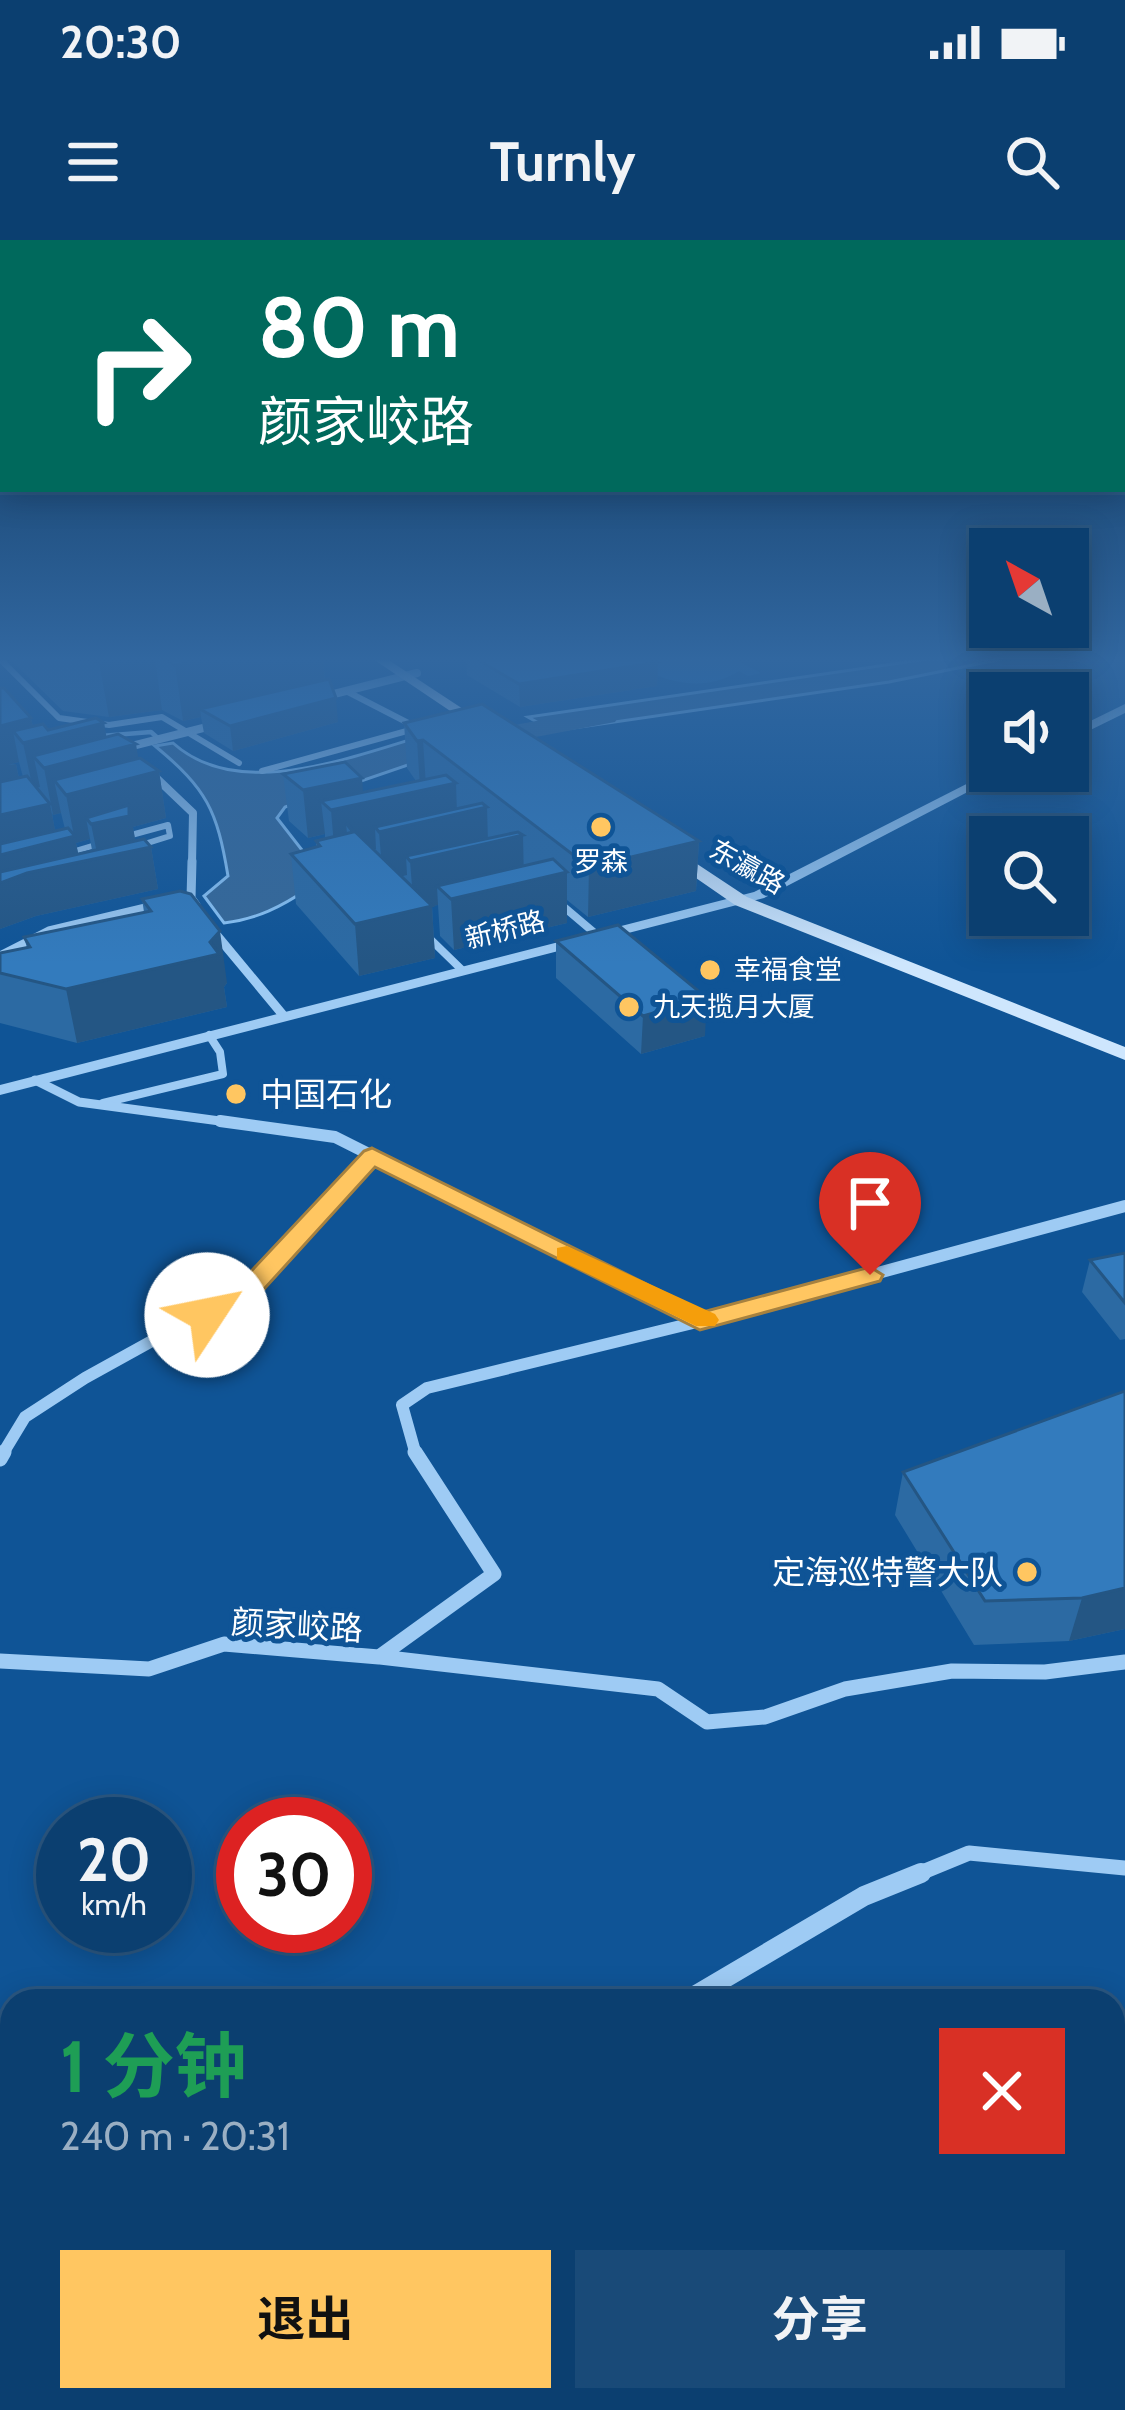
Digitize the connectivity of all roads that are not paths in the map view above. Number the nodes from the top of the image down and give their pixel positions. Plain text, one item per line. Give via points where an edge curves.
1 (134, 760) edge
2 (234, 760) edge
3 (301, 760) edge
4 (239, 763) dead end
5 (262, 771) dead end
6 (969, 788) edge
7 (60, 837) edge
8 (662, 840) edge
9 (126, 850) edge
10 (72, 851) junction
11 (53, 854) edge
12 (60, 866) edge
13 (191, 898) junction
14 (750, 898) junction
15 (555, 900) edge
16 (200, 912) edge
17 (209, 926) edge
18 (445, 927) edge
19 (598, 935) junction
20 (0, 956) edge
21 (460, 969) junction
22 (283, 1015) junction
23 (209, 1035) junction
24 (1125, 1038) edge
25 (1125, 1054) edge
26 (35, 1081) junction
27 (0, 1090) edge
28 (98, 1104) junction
29 (372, 1156) junction
30 (1125, 1205) edge
31 (700, 1321) junction
32 (0, 1460) edge
33 (379, 1657) junction
34 (0, 1661) edge
35 (1125, 1662) edge
36 (1125, 1868) edge
37 (706, 1989) edge

1 - 13 street via 193,813
2 - 4 lane
3 - 5 lane
6 - 14 street, 新桥路
7 - 10 lane
8 - 14 main road, 东瀛路
9 - 10 lane via 170,836 168,825
10 - 11 lane
10 - 12 lane via 80,861
13 - 16 street
13 - 20 street via 49,932
14 - 19 street, 新桥路
14 - 24 main road, 东瀛路
14 - 25 main road, 东瀛路
15 - 19 lane
17 - 22 street
18 - 21 lane via 423,932
19 - 21 street, 新桥路
21 - 22 street, 新桥路
22 - 23 street, 新桥路
23 - 26 street, 新桥路
23 - 28 lane via 223,1075
26 - 27 street, 新桥路
26 - 28 street
28 - 29 street via 335,1137
29 - 31 street
29 - 32 street via 236,1304 179,1326 26,1417
30 - 31 street, 颜家峧路
31 - 33 street, 颜家峧路 via 427,1388 402,1405 416,1455 494,1574
33 - 34 street, 颜家峧路 via 224,1644 149,1669
33 - 35 street via 658,1689 706,1722 765,1717 845,1689 952,1671
36 - 37 street via 969,1853 864,1896

